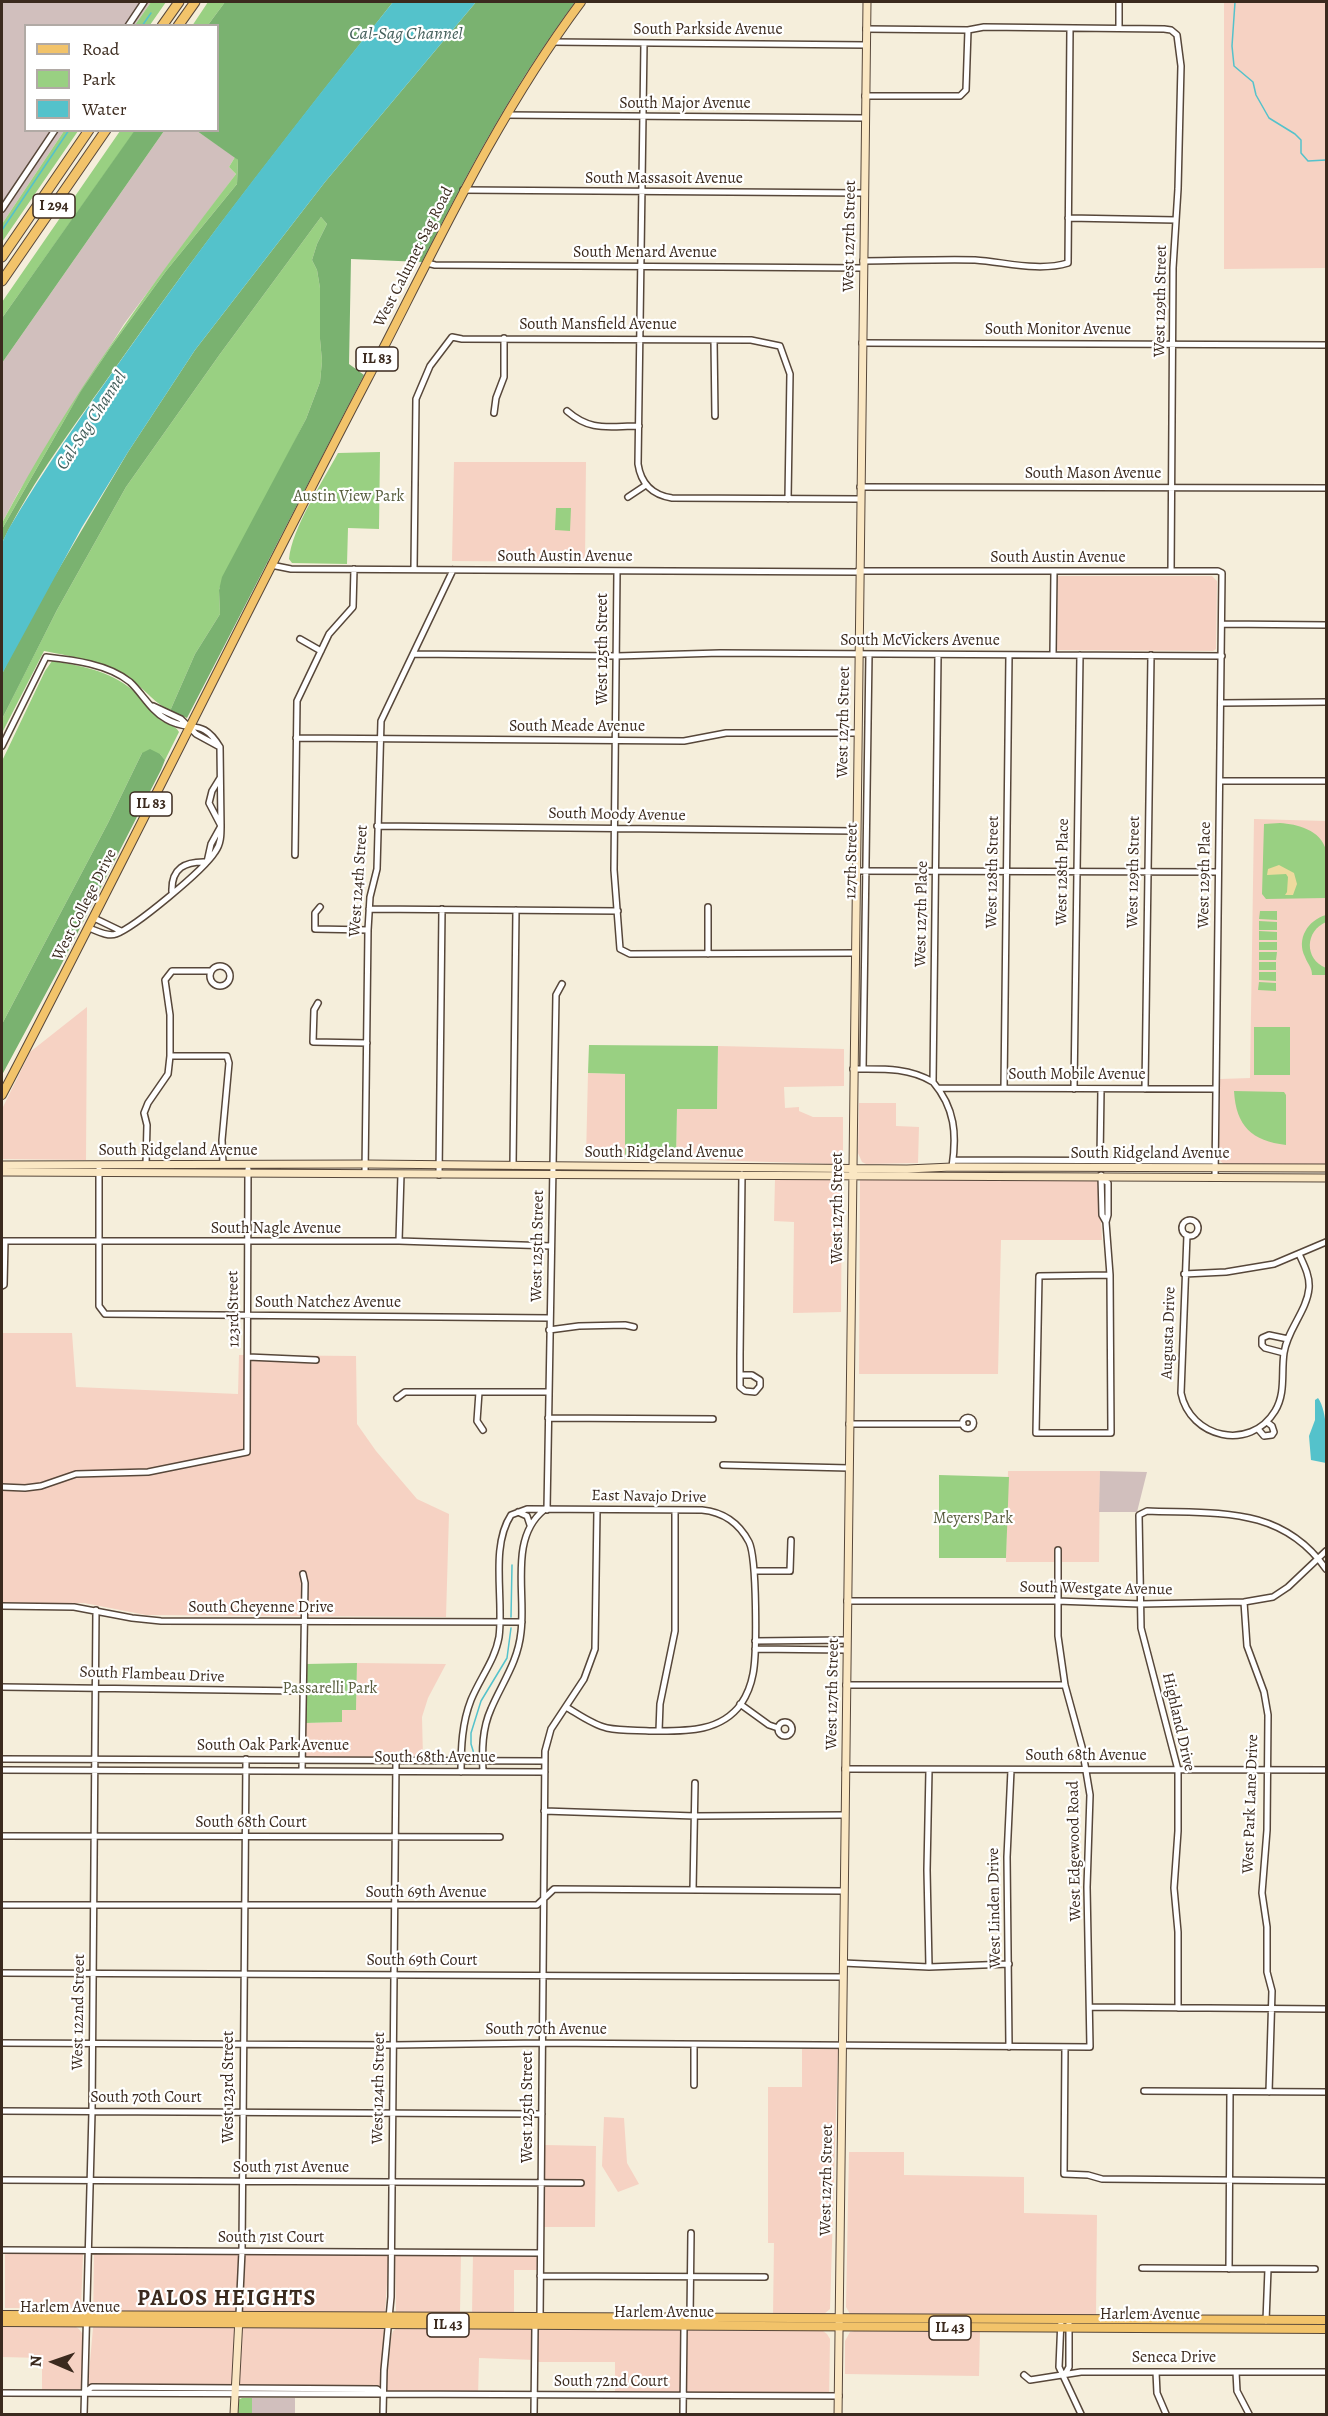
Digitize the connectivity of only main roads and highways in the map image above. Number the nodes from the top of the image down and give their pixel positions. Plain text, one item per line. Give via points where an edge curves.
1 (179, 2) edge
2 (195, 2) edge
3 (581, 2) edge
4 (867, 2) edge
5 (163, 24) edge
6 (179, 24) edge
7 (88, 132) edge
8 (105, 132) edge
9 (2, 257) edge
10 (2, 280) edge
11 (190, 727) joint
12 (2, 1095) edge
13 (2, 1165) edge
14 (1326, 1168) edge
15 (2, 1172) edge
16 (852, 1172) junction
17 (1326, 1178) edge
18 (2, 2315) edge
19 (88, 2319) junction
20 (239, 2319) junction
21 (390, 2320) junction
22 (1326, 2320) edge
23 (2, 2322) edge
24 (839, 2322) junction
25 (1266, 2324) junction
26 (1326, 2329) edge
27 (234, 2415) edge
28 (838, 2415) edge

1 - 5 highway
2 - 6 highway
3 - 11 main road, West Calumet Sag Road / IL 83 via 504,115 463,190
4 - 16 main road, West 127th Street
7 - 9 highway, I 294
8 - 10 highway, I 294
11 - 12 main road, West College Drive / IL 83
13 - 16 main road, South Ridgeland Avenue via 742,1167
14 - 16 main road, South Ridgeland Avenue via 953,1163
15 - 16 main road, South Ridgeland Avenue via 742,1176
16 - 17 main road, South Ridgeland Avenue
16 - 24 main road, West 127th Street
18 - 19 main road, Harlem Avenue / IL 43
19 - 20 main road, Harlem Avenue / IL 43
19 - 23 main road, Harlem Avenue / IL 43
20 - 21 main road, Harlem Avenue / IL 43
20 - 27 main road, West 123rd Street
21 - 24 main road, Harlem Avenue / IL 43 via 540,2317
21 - 24 main road, Harlem Avenue / IL 43 via 535,2326
22 - 25 main road, Harlem Avenue / IL 43
24 - 25 main road, Harlem Avenue / IL 43 via 1065,2319
24 - 25 main road, Harlem Avenue / IL 43 via 1064,2329
24 - 28 main road, West 127th Street
25 - 26 main road, Harlem Avenue / IL 43

